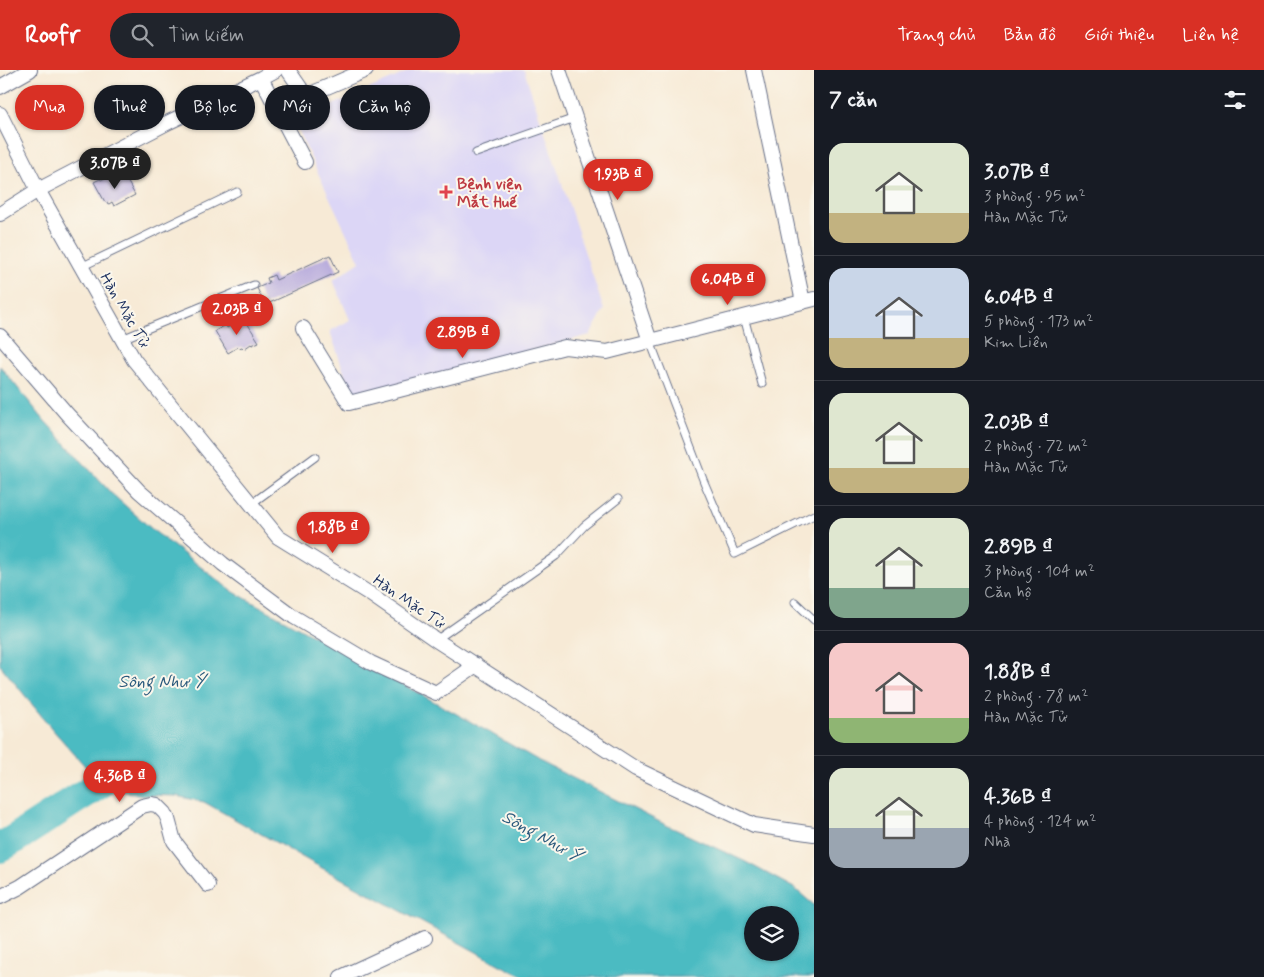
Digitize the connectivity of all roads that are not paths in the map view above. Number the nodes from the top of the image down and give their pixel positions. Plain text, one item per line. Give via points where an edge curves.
1 (30, 70) edge
2 (276, 70) edge
3 (288, 70) edge
4 (366, 70) edge
5 (559, 70) edge
6 (754, 70) edge
7 (261, 78) junction
8 (0, 87) edge
9 (0, 114) edge
10 (575, 118) junction
11 (476, 153) dead end
12 (305, 162) dead end
13 (38, 190) junction
14 (236, 192) dead end
15 (0, 214) edge
16 (81, 266) junction
17 (254, 285) dead end
18 (809, 300) edge
19 (744, 317) junction
20 (303, 328) dead end
21 (0, 336) edge
22 (122, 339) junction
23 (650, 341) junction
24 (762, 384) dead end
25 (315, 457) dead end
26 (618, 499) dead end
27 (251, 504) junction
28 (814, 515) edge
29 (795, 602) dead end
30 (814, 620) edge
31 (436, 640) junction
32 (476, 665) junction
33 (814, 834) edge
34 (208, 885) dead end
35 (0, 897) edge
36 (425, 938) dead end
37 (341, 977) edge

1 - 8 street
2 - 7 street
3 - 4 street via 306,96
5 - 10 street
6 - 18 street
7 - 12 street
7 - 13 street
9 - 13 street, Hàn Mặc Tử
10 - 11 lane
10 - 23 street
13 - 15 street
13 - 16 street, Hàn Mặc Tử
14 - 16 lane
16 - 22 street, Hàn Mặc Tử
17 - 22 lane
18 - 19 street
19 - 23 street
19 - 24 lane
20 - 23 street via 349,403 565,347 607,352
21 - 32 street via 139,491 223,564 294,617 371,663 436,693
22 - 27 street, Hàn Mặc Tử via 134,360
23 - 28 lane via 734,554
25 - 27 lane
26 - 31 lane via 584,526 556,556
27 - 31 street, Hàn Mặc Tử via 278,537
29 - 30 lane
31 - 32 street, Hàn Mặc Tử
32 - 33 street, Hàn Mặc Tử via 636,769 754,824
34 - 35 street via 174,841 165,813 151,804 142,806
36 - 37 street

